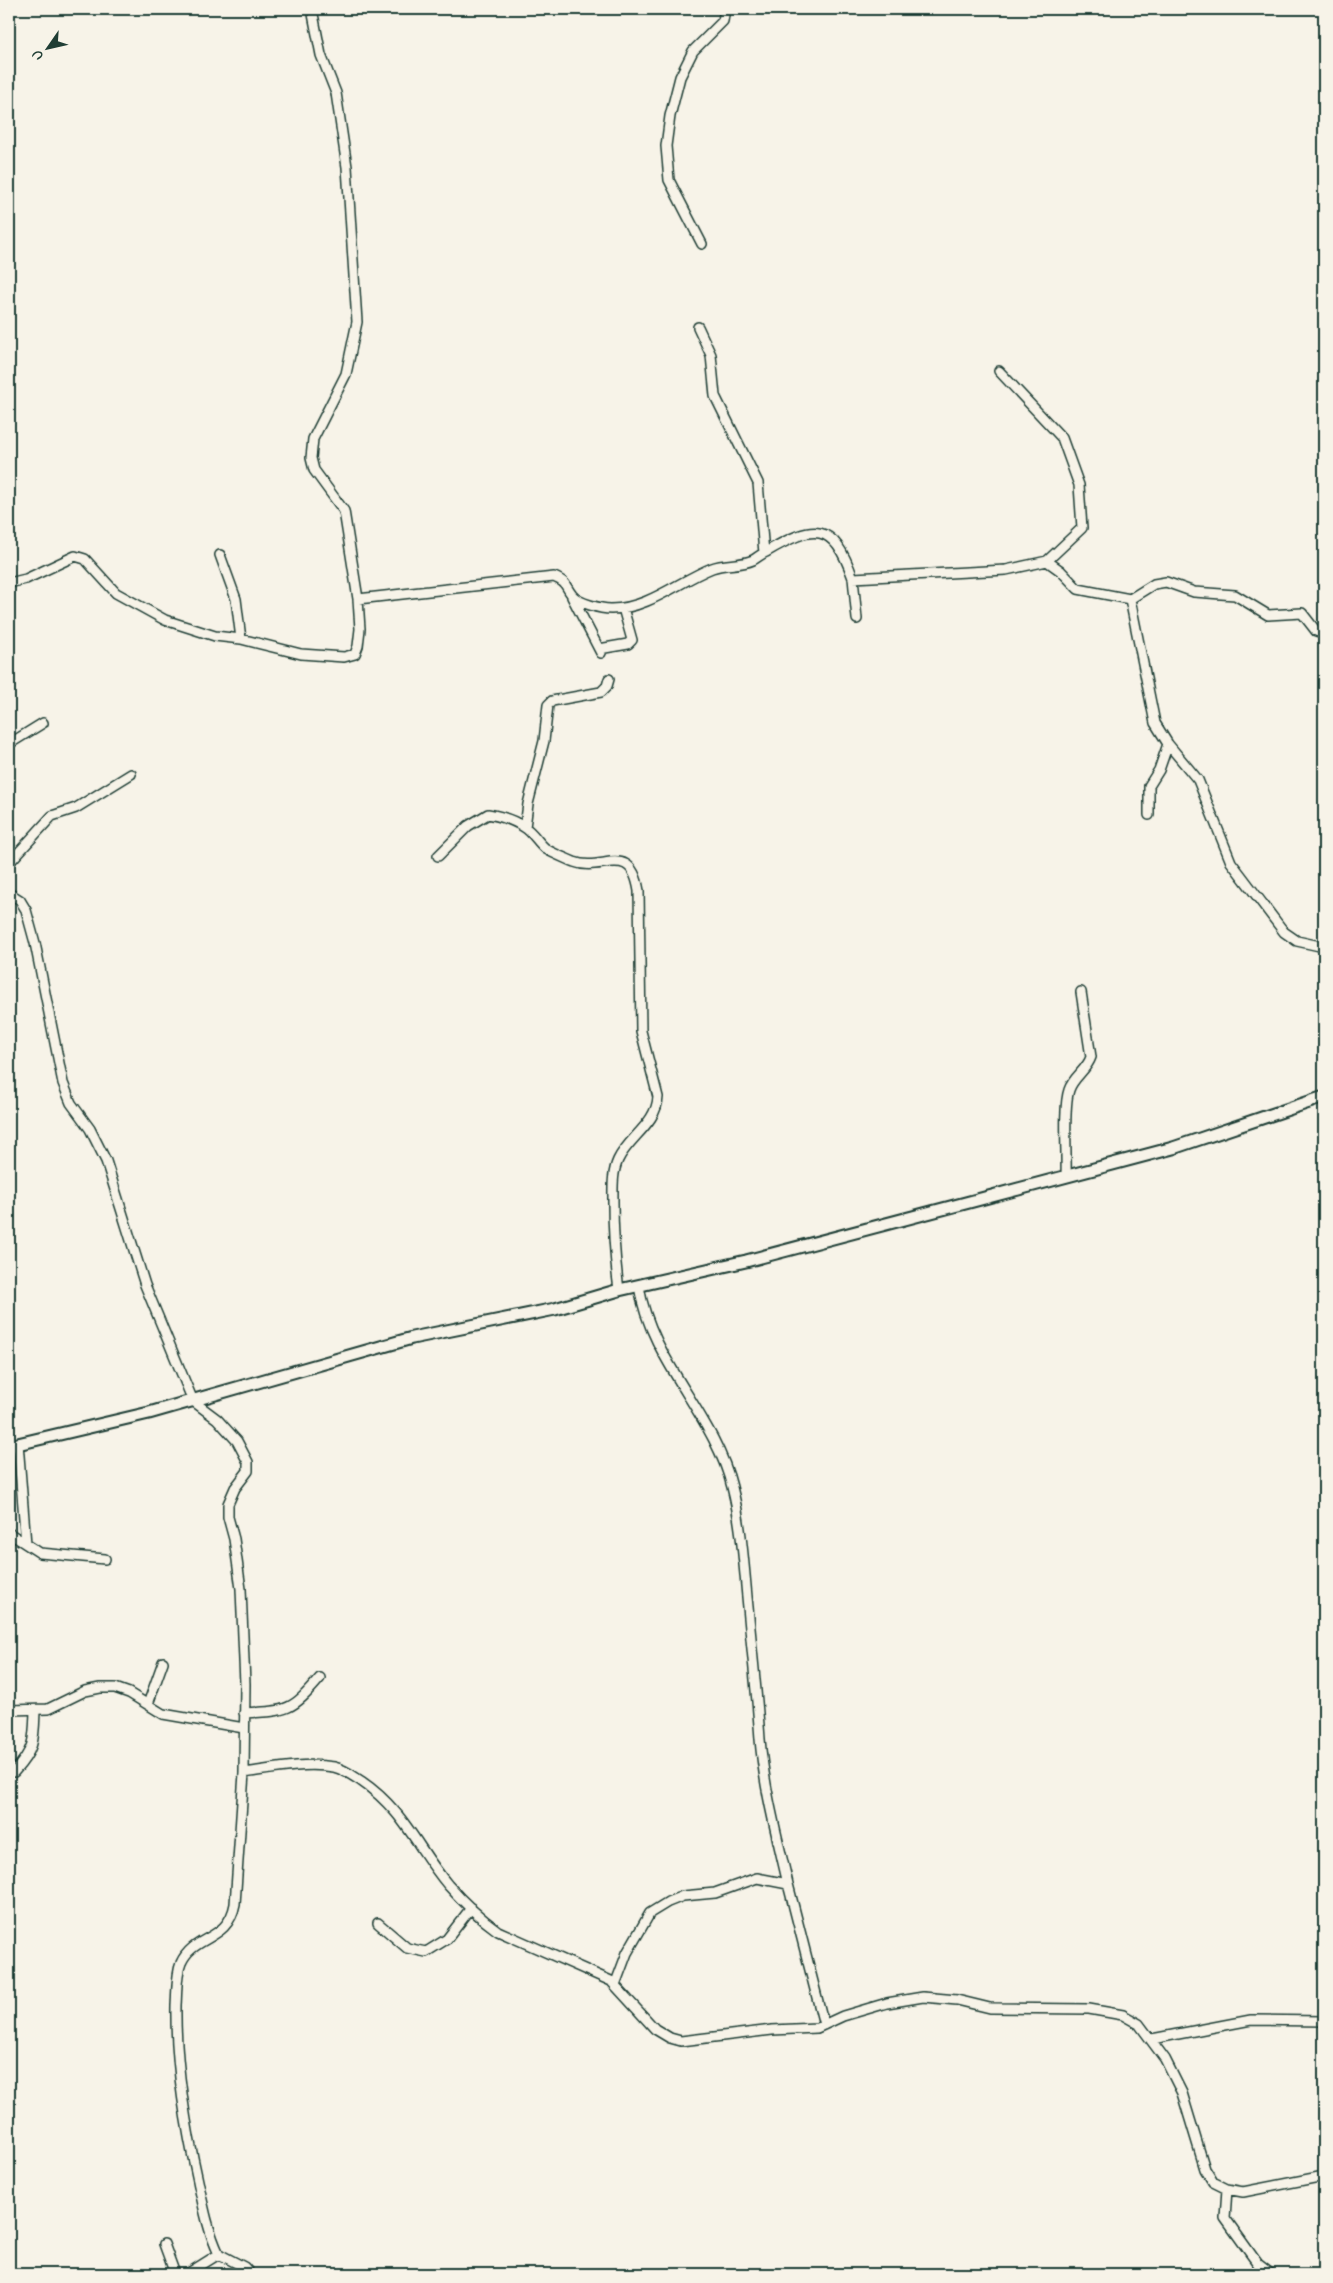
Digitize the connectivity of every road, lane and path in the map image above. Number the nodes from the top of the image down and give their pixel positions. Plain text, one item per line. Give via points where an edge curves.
1 (312, 9) edge
2 (725, 9) edge
3 (702, 244) dead end
4 (698, 327) dead end
5 (999, 371) dead end
6 (764, 553) junction
7 (220, 555) dead end
8 (1047, 561) junction
9 (862, 578) junction
10 (9, 584) edge
11 (572, 596) junction
12 (358, 599) junction
13 (1130, 599) junction
14 (623, 608) junction
15 (857, 620) dead end
16 (1324, 634) edge
17 (241, 638) junction
18 (609, 679) dead end
19 (42, 723) dead end
20 (9, 744) edge
21 (1168, 744) junction
22 (132, 774) dead end
23 (1149, 815) dead end
24 (525, 827) junction
25 (438, 856) dead end
26 (9, 863) edge
27 (9, 893) edge
28 (1324, 947) edge
29 (1081, 992) dead end
30 (1324, 1097) edge
31 (1066, 1176) junction
32 (639, 1286) junction
33 (619, 1290) junction
34 (194, 1400) junction
35 (14, 1444) edge
36 (9, 1533) edge
37 (26, 1544) junction
38 (105, 1559) dead end
39 (163, 1662) dead end
40 (320, 1678) dead end
41 (148, 1704) junction
42 (9, 1710) edge
43 (35, 1710) junction
44 (244, 1713) junction
45 (244, 1728) junction
46 (14, 1772) dead end
47 (244, 1773) junction
48 (788, 1884) junction
49 (471, 1908) junction
50 (378, 1923) dead end
51 (615, 1985) junction
52 (1324, 2021) edge
53 (824, 2025) junction
54 (1152, 2039) junction
55 (1324, 2176) edge
56 (1227, 2189) junction
57 (164, 2244) dead end
58 (219, 2254) junction
59 (175, 2274) edge
60 (187, 2274) edge
61 (250, 2274) edge
62 (1271, 2274) edge

1 - 12 street via 322,55 336,93 348,167 357,322 346,374 313,439 311,458 314,470 344,511
2 - 3 street via 723,21 693,51 680,78 667,140 669,180
4 - 6 street via 710,349 717,401 758,483
5 - 8 street via 1062,438 1078,478 1082,528
6 - 9 street via 800,535 821,532 837,543
6 - 14 street via 751,561 712,568 660,595
7 - 17 street via 236,599
8 - 9 street via 1006,570
8 - 13 street via 1078,589
9 - 15 street
10 - 17 street via 75,556 85,558 102,580 133,604 165,620 216,636
11 - 12 street via 565,582 554,577
11 - 14 street via 608,609
11 - 14 street via 600,651 632,640
12 - 17 street via 358,646 351,656 301,654
13 - 16 street via 1162,582 1194,592 1229,593 1268,615 1302,613 1316,631
13 - 21 street via 1155,723
18 - 24 street via 602,692 552,701 548,705 544,741
19 - 20 street
21 - 23 street via 1149,786
21 - 28 street via 1195,773 1231,862 1276,923 1297,941
22 - 26 street via 76,808 57,813
24 - 25 street via 488,814 468,826
24 - 33 street via 546,848 576,862 593,864 608,860 625,864 632,870 638,884 641,1031 658,1104 615,1166 612,1222
27 - 34 street via 20,900 26,910 63,1083 71,1103 90,1129 106,1161 145,1285
29 - 31 street via 1091,1057 1072,1083 1067,1098
30 - 31 street via 1173,1148
31 - 32 street
32 - 33 street
32 - 48 street via 642,1306 725,1463 732,1487 752,1634 762,1756 771,1814
33 - 34 street via 555,1309 412,1338
34 - 35 street
34 - 44 street via 237,1441 248,1462 248,1471 228,1504 241,1589
35 - 37 street
36 - 37 street
37 - 38 street via 40,1553
39 - 41 street
40 - 44 street via 284,1711
41 - 43 street via 115,1688 100,1688 76,1694 54,1707
41 - 45 street via 163,1714
42 - 43 street
43 - 46 street via 30,1753
44 - 45 street
45 - 47 street
47 - 49 street via 287,1767 333,1767 352,1775 384,1799 448,1884
47 - 58 street via 232,1918 226,1926 188,1953 180,1964 177,1986 179,2081 204,2209
48 - 51 street via 756,1878 715,1893 683,1896 650,1913 627,1953
48 - 53 street
49 - 50 street via 447,1939 426,1952 407,1948
49 - 51 street via 498,1931
51 - 53 street via 655,2028 670,2038 680,2040
52 - 54 street via 1250,2020
53 - 54 street via 878,2006 922,1997 957,2000 990,2008 1089,2009 1123,2015 1138,2024
54 - 56 street via 1182,2093 1204,2169 1213,2182
55 - 56 street via 1243,2192
56 - 62 street via 1226,2218 1258,2264
57 - 59 street
58 - 60 street
58 - 61 street via 244,2267

